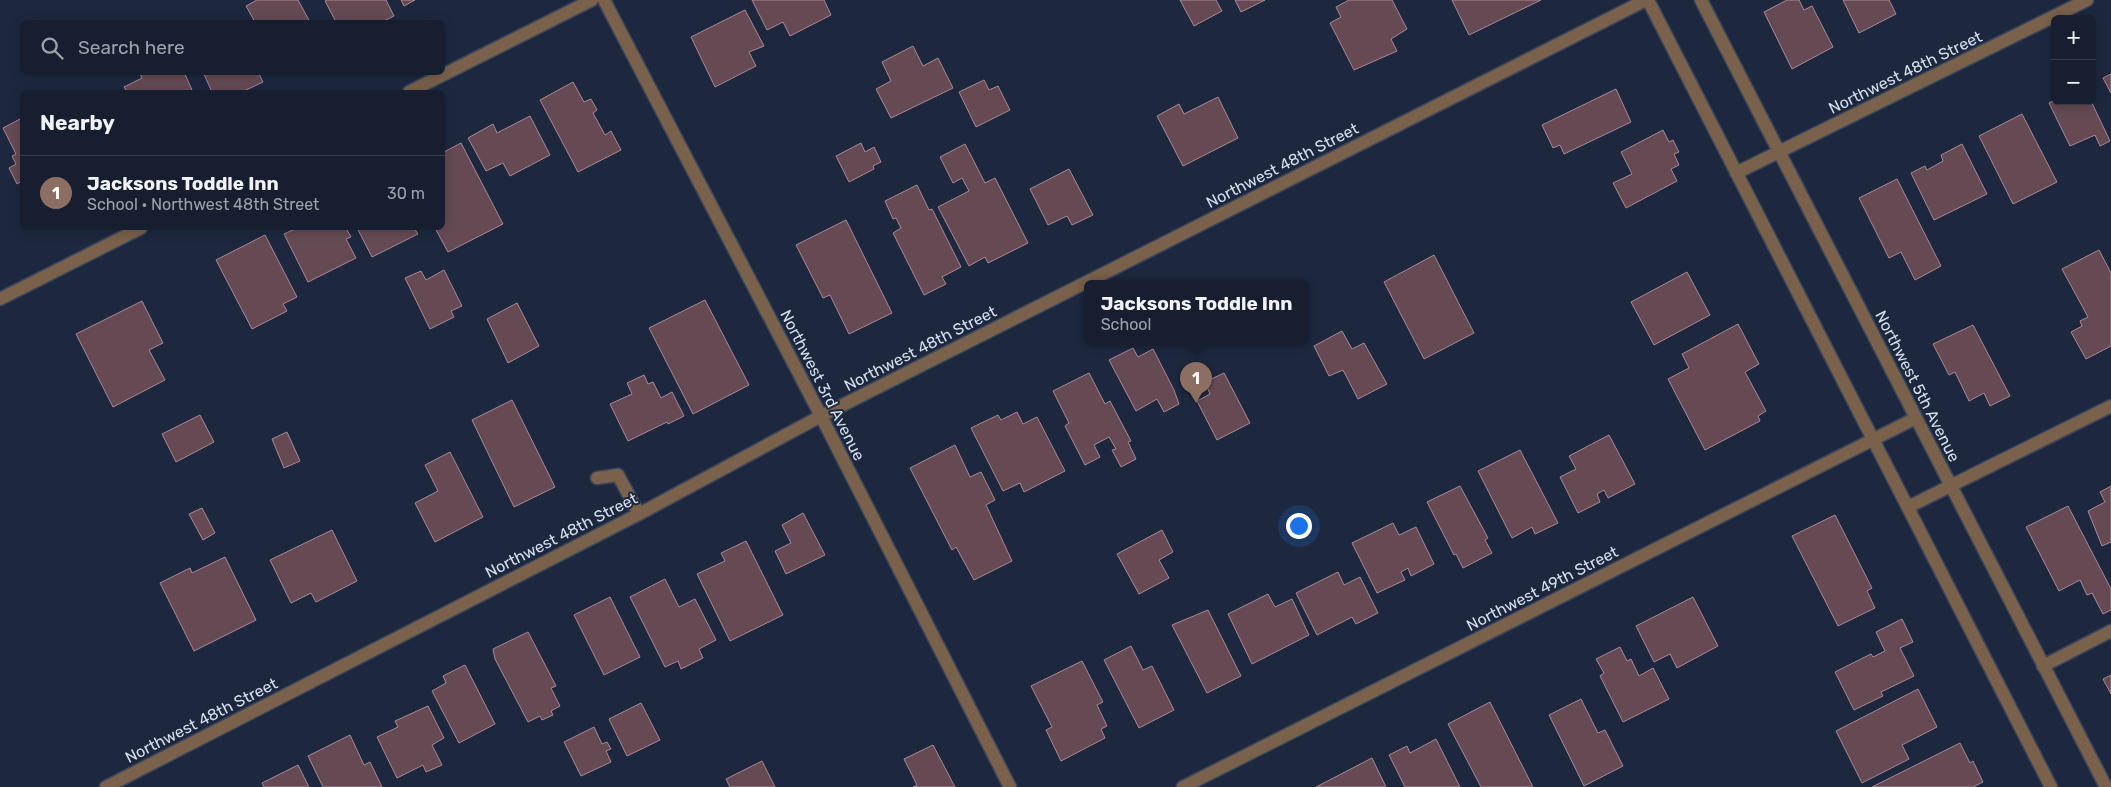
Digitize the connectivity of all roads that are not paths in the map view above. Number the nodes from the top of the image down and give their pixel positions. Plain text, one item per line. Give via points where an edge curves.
1 (592, 0) edge
2 (604, 0) edge
3 (1647, 0) edge
4 (1701, 0) edge
5 (2087, 0) edge
6 (445, 74) edge
7 (443, 75) edge
8 (413, 90) edge
9 (1780, 152) junction
10 (1736, 173) junction
11 (137, 230) edge
12 (1091, 280) edge
13 (1084, 284) edge
14 (0, 298) edge
15 (2111, 406) edge
16 (821, 416) junction
17 (1916, 418) junction
18 (1873, 440) junction
19 (597, 478) dead end
20 (1950, 486) junction
21 (1908, 507) junction
22 (640, 514) junction
23 (2111, 631) edge
24 (2043, 666) junction
25 (106, 787) edge
26 (1010, 787) edge
27 (1183, 787) edge
28 (2051, 787) edge
29 (2106, 787) edge

1 - 6 street
2 - 16 street, Northwest 3rd Avenue
3 - 10 street
3 - 12 street, Northwest 48th Street
4 - 9 street, Northwest 5th Avenue
5 - 9 street, Northwest 48th Street
7 - 8 street
9 - 10 street, Northwest 48th Street
9 - 17 street, Northwest 5th Avenue
10 - 18 street
11 - 14 street
13 - 16 street, Northwest 48th Street
15 - 20 street
16 - 22 street, Northwest 48th Street
16 - 26 street, Northwest 3rd Avenue
17 - 18 street, Northwest 49th Street
17 - 20 street, Northwest 5th Avenue
18 - 21 street
18 - 27 street, Northwest 49th Street
19 - 22 street via 618,475
20 - 21 street
20 - 24 street, Northwest 5th Avenue
21 - 28 street
22 - 25 street, Northwest 48th Street
23 - 24 street
24 - 29 street, Northwest 5th Avenue

